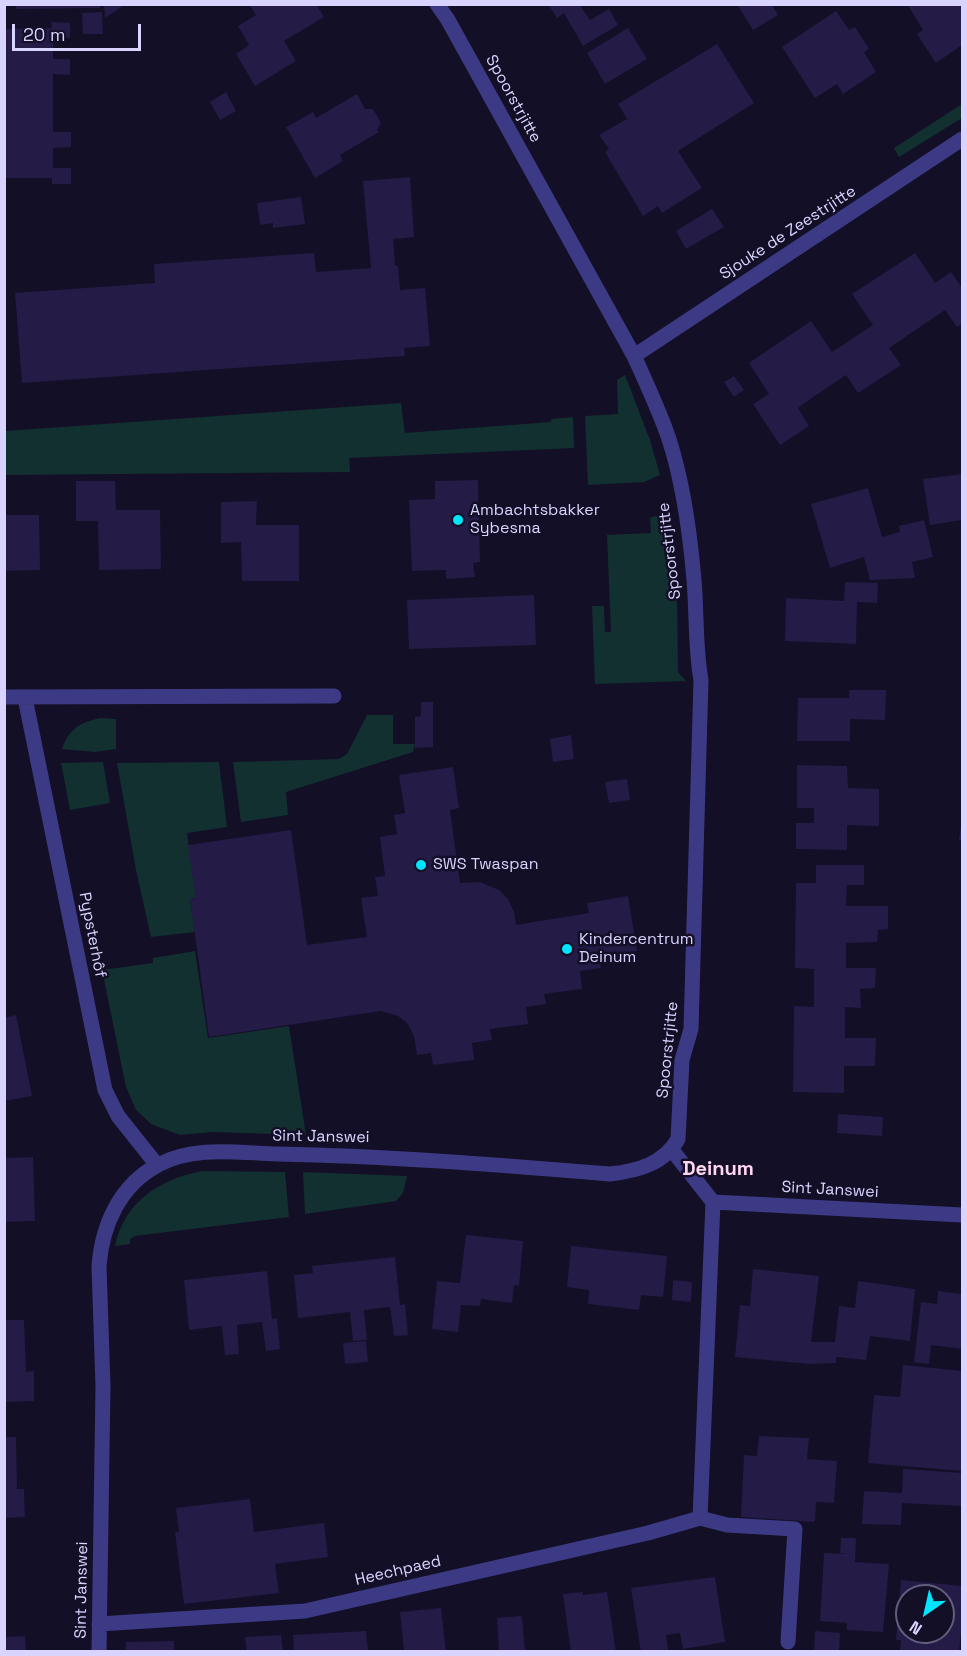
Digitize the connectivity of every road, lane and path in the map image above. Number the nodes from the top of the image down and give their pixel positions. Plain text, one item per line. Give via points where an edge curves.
1 (437, 4) edge
2 (963, 139) edge
3 (634, 356) junction
4 (334, 696) dead end
5 (4, 697) edge
6 (25, 698) junction
7 (672, 1150) junction
8 (157, 1165) junction
9 (713, 1202) junction
10 (963, 1215) edge
11 (700, 1518) junction
12 (99, 1624) junction
13 (788, 1642) dead end
14 (99, 1652) edge

1 - 3 street, Spoorstrjitte
2 - 3 street, Sjouke de Zeestrjitte
3 - 7 street, Spoorstrjitte via 669,439 688,525 700,680 691,1029 682,1060 678,1139
4 - 6 street
5 - 6 street
6 - 8 street, Pypsterhôf via 105,1090 118,1116
7 - 8 street, Sint Janswei via 643,1167 610,1174 366,1156 192,1153
7 - 9 street
8 - 12 street, Sint Janswei via 135,1180 118,1200 100,1250 103,1386
9 - 10 street, Sint Janswei
9 - 11 street
11 - 12 street, Heechpaed via 304,1611
11 - 13 street, Heechpaed via 727,1525 795,1529
12 - 14 street, Sint Janswei

